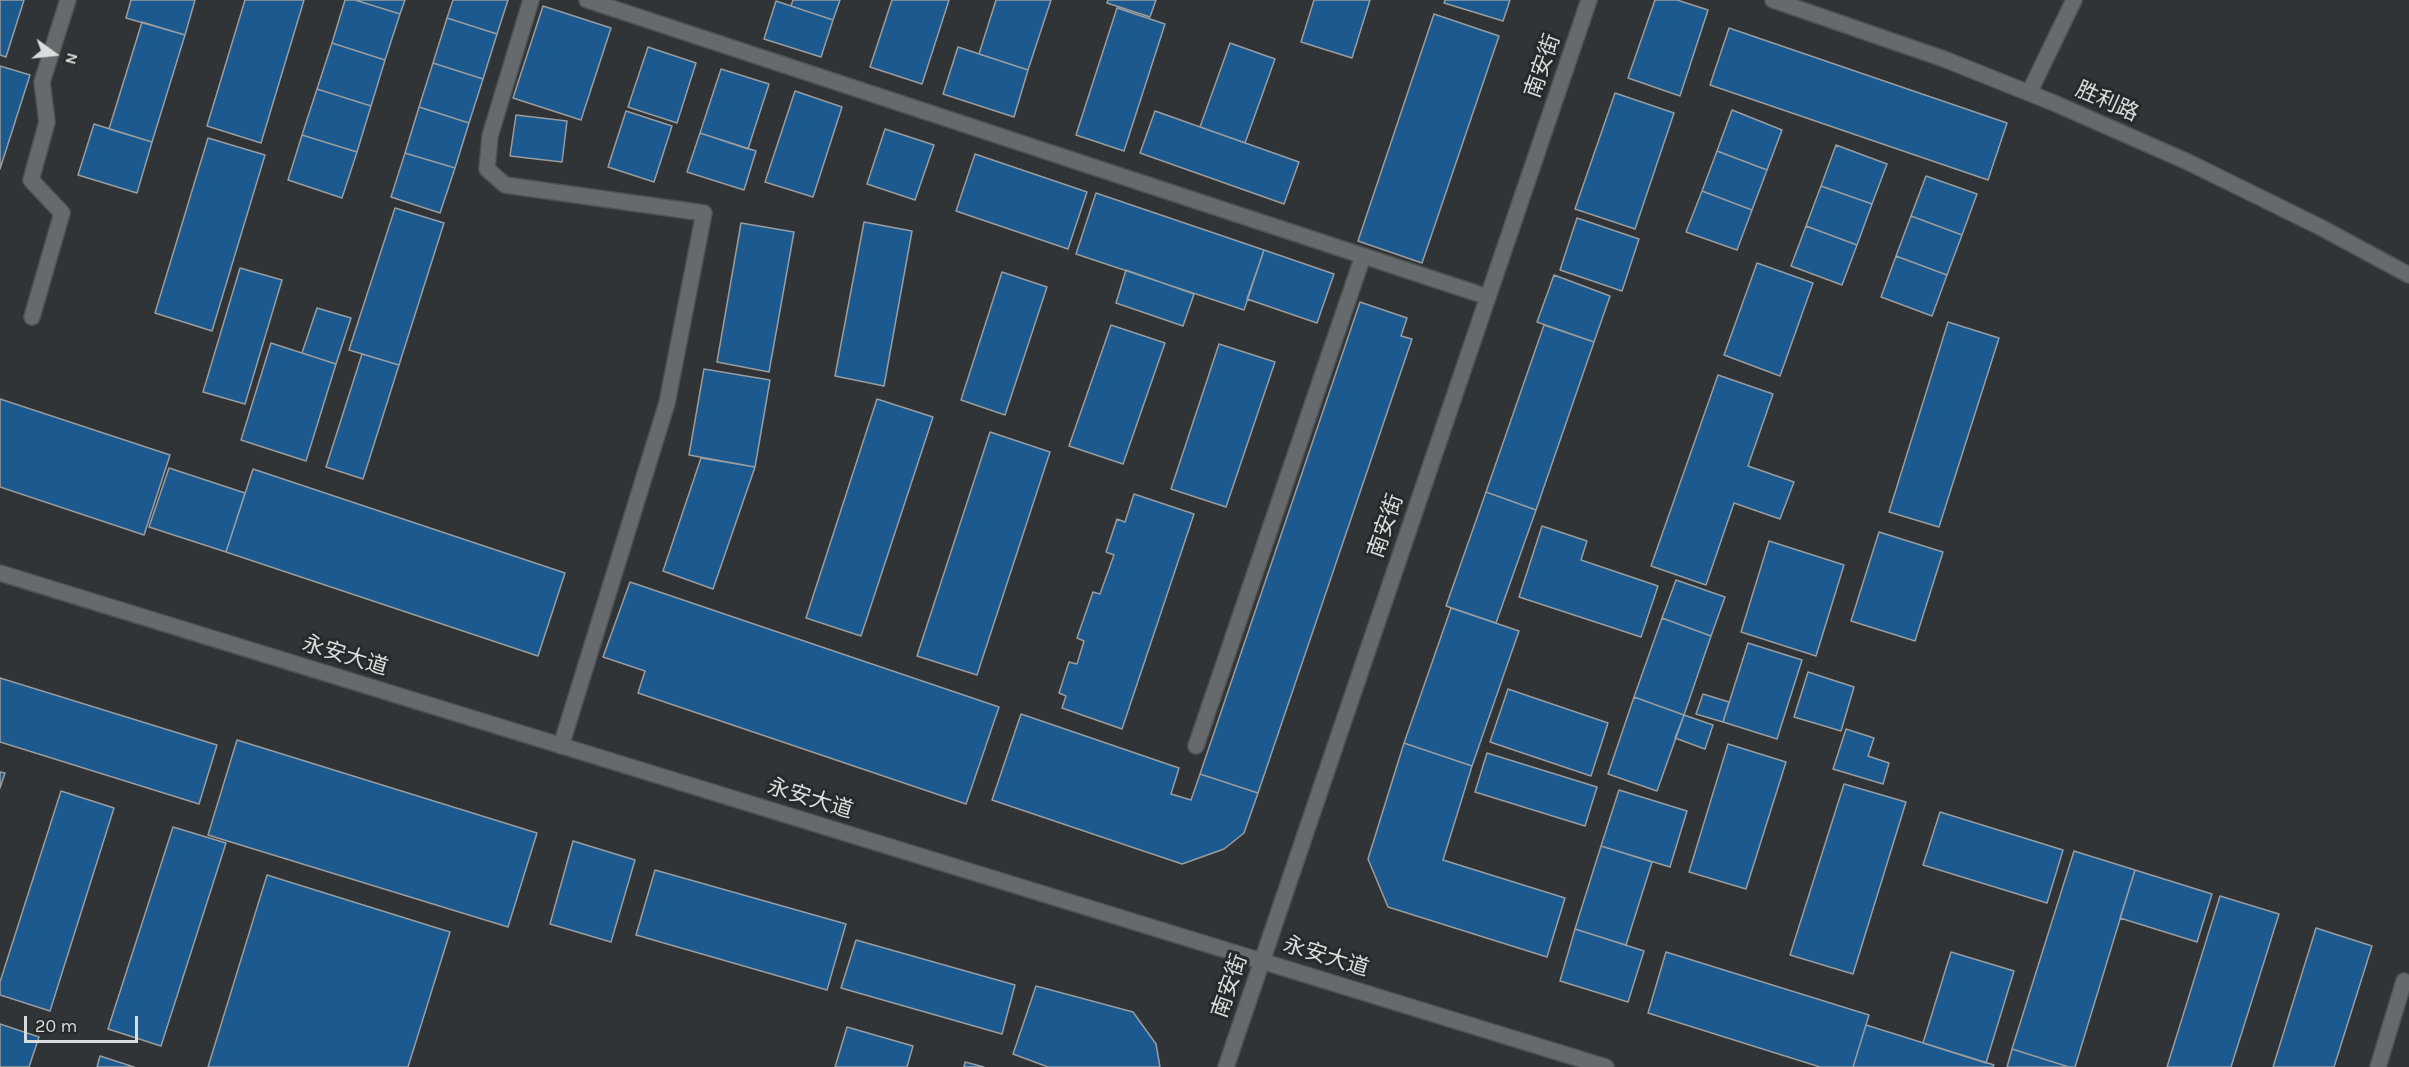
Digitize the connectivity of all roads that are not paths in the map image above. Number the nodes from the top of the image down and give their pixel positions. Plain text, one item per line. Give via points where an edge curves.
1 (68, 0) edge
2 (531, 0) edge
3 (587, 0) edge
4 (1589, 0) edge
5 (1773, 0) edge
6 (2074, 0) edge
7 (2029, 93) junction
8 (1363, 256) junction
9 (2409, 275) edge
10 (1488, 297) junction
11 (32, 317) dead end
12 (0, 573) edge
13 (561, 746) junction
14 (1196, 746) dead end
15 (1262, 961) junction
16 (2404, 981) dead end
17 (1226, 1067) edge
18 (1606, 1067) edge
19 (2378, 1067) edge

1 - 11 street via 42,82 47,122 31,180 62,213
2 - 13 street via 490,136 487,169 505,184 704,213 667,403
3 - 8 street
4 - 10 street, 南安街
5 - 7 street, 胜利路
6 - 7 street
7 - 9 street, 胜利路 via 2188,162
8 - 10 street
8 - 14 street
10 - 15 street, 南安街
12 - 13 street, 永安大道
13 - 15 street, 永安大道
15 - 17 street, 南安街
15 - 18 street, 永安大道
16 - 19 street

